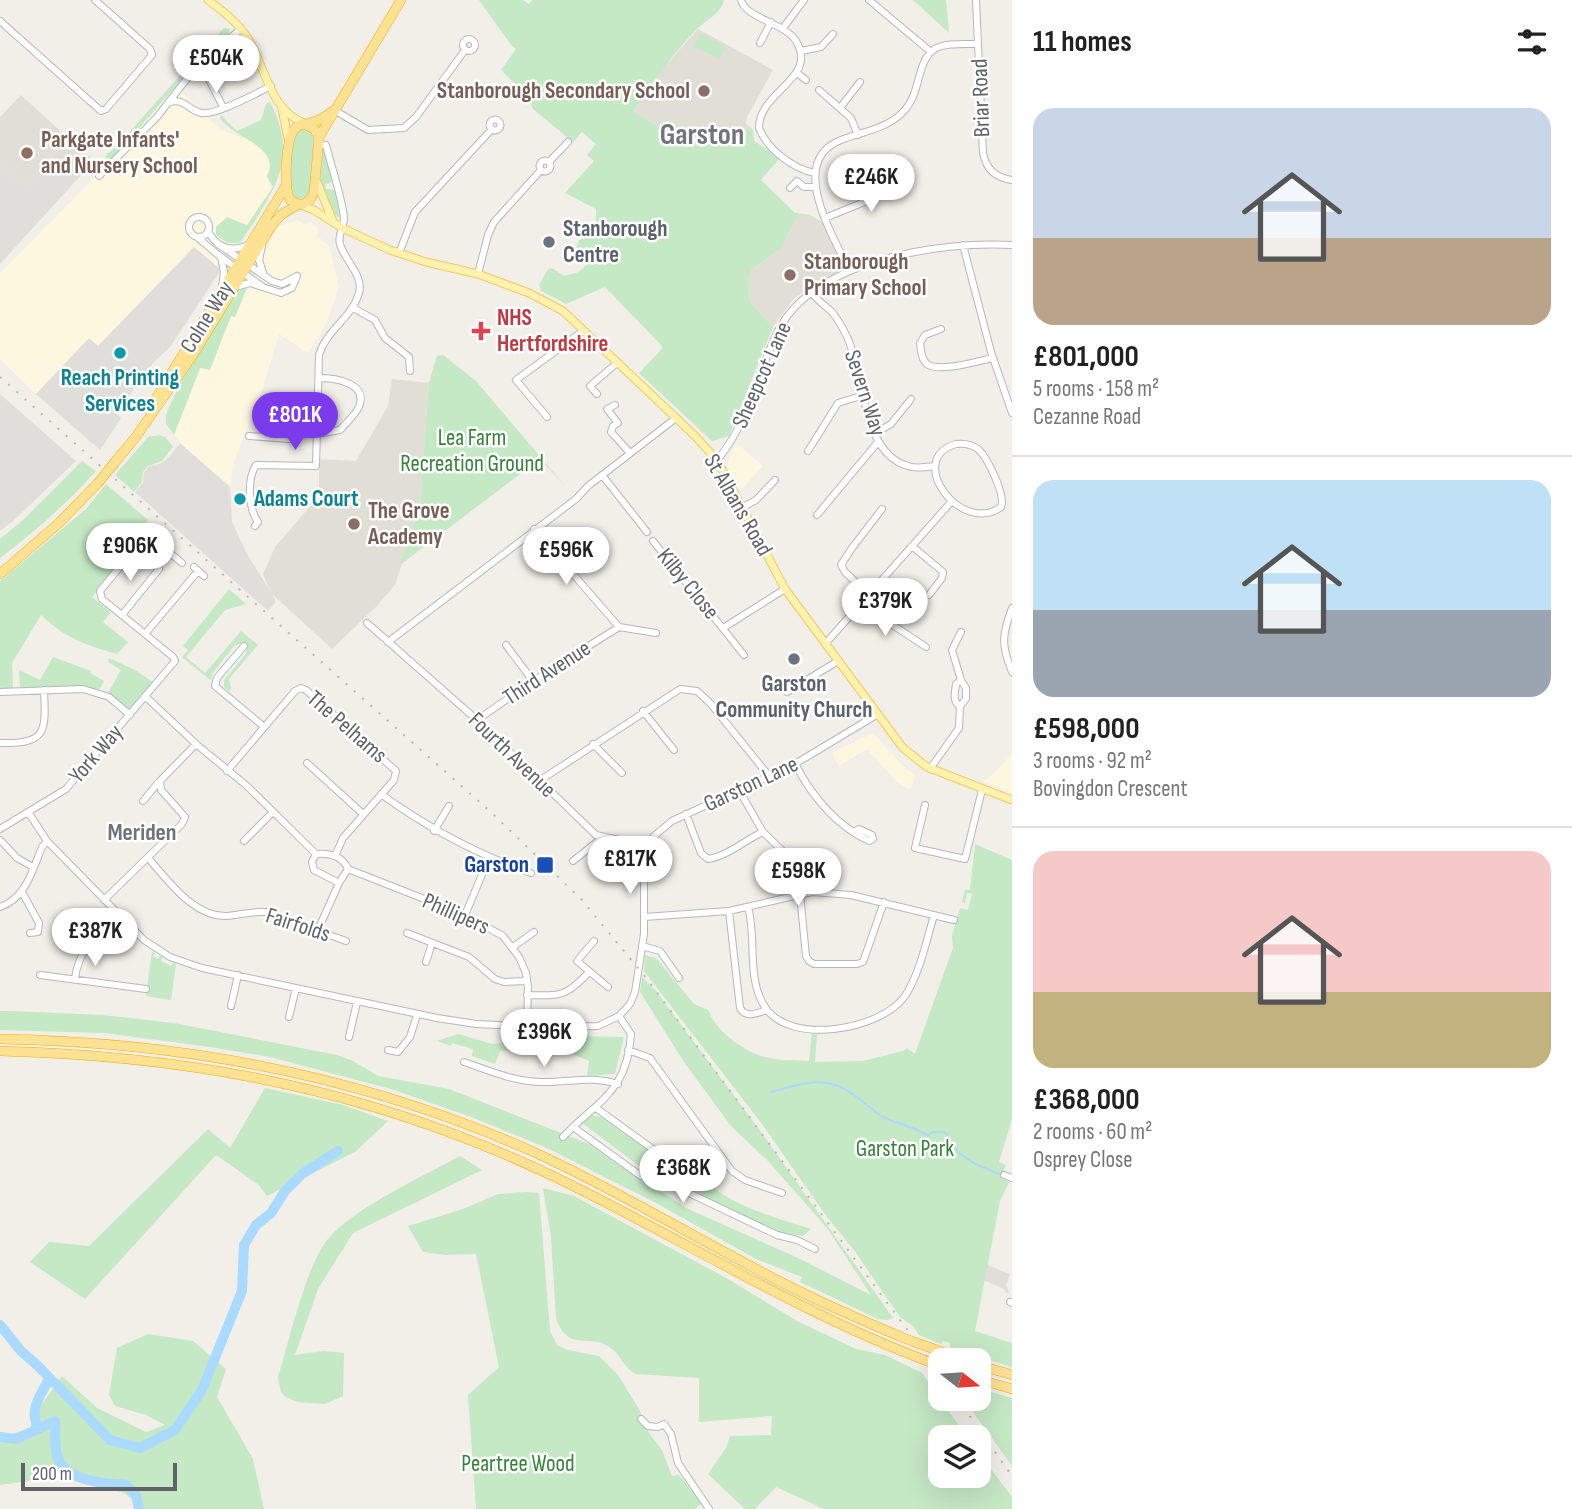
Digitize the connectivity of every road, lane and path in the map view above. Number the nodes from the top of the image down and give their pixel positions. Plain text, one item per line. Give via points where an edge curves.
1 (96, 0) edge
2 (208, 0) edge
3 (401, 0) edge
4 (741, 0) edge
5 (804, 0) edge
6 (869, 0) edge
7 (976, 0) edge
8 (0, 21) edge
9 (771, 22) junction
10 (783, 28) junction
11 (241, 29) junction
12 (833, 34) dead end
13 (760, 43) dead end
14 (978, 44) junction
15 (465, 50) dead end
16 (800, 51) junction
17 (931, 52) junction
18 (200, 62) junction
19 (797, 73) junction
20 (806, 80) dead end
21 (860, 82) dead end
22 (182, 85) junction
23 (271, 86) junction
24 (819, 90) dead end
25 (170, 102) junction
26 (186, 103) junction
27 (223, 107) junction
28 (840, 108) junction
29 (282, 109) junction
30 (333, 111) junction
31 (305, 124) junction
32 (492, 129) dead end
33 (858, 135) junction
34 (318, 141) junction
35 (568, 142) dead end
36 (289, 144) junction
37 (815, 173) junction
38 (99, 176) dead end
39 (316, 180) junction
40 (1012, 180) edge
41 (286, 184) junction
42 (335, 185) junction
43 (906, 185) dead end
44 (327, 187) dead end
45 (815, 187) junction
46 (790, 188) dead end
47 (300, 204) junction
48 (825, 218) junction
49 (333, 221) junction
50 (342, 228) junction
51 (208, 231) junction
52 (268, 231) junction
53 (197, 237) junction
54 (218, 244) junction
55 (963, 245) junction
56 (1012, 245) edge
57 (247, 246) junction
58 (399, 253) junction
59 (221, 257) junction
60 (242, 267) junction
61 (849, 271) junction
62 (478, 274) junction
63 (264, 276) junction
64 (234, 287) junction
65 (263, 287) junction
66 (221, 292) junction
67 (812, 293) junction
68 (353, 308) junction
69 (941, 329) dead end
70 (583, 331) junction
71 (993, 358) junction
72 (617, 363) junction
73 (410, 371) dead end
74 (318, 379) junction
75 (597, 394) dead end
76 (864, 395) junction
77 (906, 401) dead end
78 (318, 404) junction
79 (615, 405) dead end
80 (1012, 413) edge
81 (547, 417) dead end
82 (676, 418) junction
83 (317, 434) junction
84 (874, 434) junction
85 (249, 436) dead end
86 (878, 442) junction
87 (125, 449) junction
88 (808, 451) dead end
89 (631, 453) junction
90 (717, 460) junction
91 (935, 466) junction
92 (602, 475) junction
93 (775, 480) dead end
94 (952, 501) junction
95 (741, 508) junction
96 (882, 509) dead end
97 (816, 516) dead end
98 (255, 526) dead end
99 (534, 529) junction
100 (647, 532) dead end
101 (653, 541) dead end
102 (912, 546) junction
103 (182, 563) dead end
104 (159, 569) dead end
105 (199, 571) dead end
106 (0, 574) edge
107 (785, 589) junction
108 (869, 595) junction
109 (929, 595) dead end
110 (859, 607) junction
111 (1012, 608) edge
112 (121, 615) junction
113 (368, 623) dead end
114 (619, 627) junction
115 (723, 628) junction
116 (962, 632) dead end
117 (656, 633) dead end
118 (145, 634) junction
119 (388, 642) junction
120 (825, 644) junction
121 (506, 645) dead end
122 (244, 646) dead end
123 (926, 647) dead end
124 (1008, 652) edge
125 (744, 654) dead end
126 (838, 661) junction
127 (1012, 672) edge
128 (961, 680) junction
129 (533, 681) junction
130 (44, 690) junction
131 (0, 692) edge
132 (787, 692) dead end
133 (146, 696) junction
134 (960, 706) junction
135 (643, 711) junction
136 (878, 714) junction
137 (130, 715) junction
138 (477, 720) junction
139 (263, 726) junction
140 (0, 743) edge
141 (196, 744) junction
142 (593, 744) junction
143 (674, 750) dead end
144 (307, 764) dead end
145 (794, 764) junction
146 (930, 769) junction
147 (227, 771) junction
148 (622, 773) dead end
149 (769, 776) junction
150 (160, 781) junction
151 (539, 781) junction
152 (739, 790) junction
153 (982, 790) junction
154 (382, 794) junction
155 (143, 800) dead end
156 (1012, 800) edge
157 (925, 805) dead end
158 (449, 806) dead end
159 (28, 812) junction
160 (273, 812) junction
161 (363, 814) junction
162 (686, 814) junction
163 (1, 826) edge
164 (434, 831) junction
165 (855, 831) dead end
166 (763, 832) junction
167 (602, 838) junction
168 (0, 840) edge
169 (47, 841) junction
170 (244, 841) dead end
171 (647, 846) junction
172 (316, 854) junction
173 (335, 856) junction
174 (148, 858) junction
175 (489, 858) junction
176 (573, 861) dead end
177 (33, 867) junction
178 (348, 869) junction
179 (531, 873) dead end
180 (339, 883) junction
181 (22, 892) junction
182 (812, 892) junction
183 (800, 894) junction
184 (104, 900) junction
185 (884, 902) junction
186 (0, 907) edge
187 (748, 907) junction
188 (729, 911) junction
189 (117, 913) junction
190 (465, 915) junction
191 (933, 915) junction
192 (644, 917) junction
193 (954, 920) dead end
194 (318, 930) junction
195 (534, 932) dead end
196 (30, 933) dead end
197 (407, 933) dead end
198 (346, 941) dead end
199 (594, 941) dead end
200 (432, 943) junction
201 (642, 946) junction
202 (513, 947) junction
203 (426, 962) dead end
204 (589, 972) junction
205 (40, 975) dead end
206 (238, 975) junction
207 (679, 978) dead end
208 (75, 979) junction
209 (527, 981) junction
210 (608, 987) dead end
211 (296, 988) junction
212 (146, 989) dead end
213 (527, 995) junction
214 (357, 1002) junction
215 (231, 1006) dead end
216 (767, 1010) junction
217 (417, 1015) junction
218 (619, 1016) junction
219 (289, 1017) dead end
220 (527, 1027) junction
221 (349, 1037) dead end
222 (0, 1039) edge
223 (388, 1050) dead end
224 (628, 1050) junction
225 (0, 1051) edge
226 (464, 1062) dead end
227 (618, 1084) junction
228 (596, 1108) junction
229 (573, 1127) junction
230 (563, 1137) dead end
231 (673, 1171) dead end
232 (782, 1193) dead end
233 (815, 1249) dead end
234 (931, 1348) edge
235 (928, 1361) edge
236 (991, 1369) edge
237 (1012, 1376) edge
238 (991, 1382) edge
239 (1012, 1389) edge
240 (641, 1419) dead end
241 (709, 1509) edge

1 - 8 street via 152,55 101,111
2 - 11 main road
3 - 30 highway
4 - 9 street via 745,8
5 - 10 street
6 - 17 street
7 - 14 street, Briar Road
9 - 10 street
9 - 13 street
10 - 16 street
11 - 18 street
11 - 23 main road
12 - 16 street via 819,48
14 - 17 street via 946,45
14 - 40 street, Briar Road via 984,159 993,173
15 - 30 street via 404,128 368,130
16 - 19 street
17 - 33 street via 905,111 888,124
18 - 22 street
18 - 27 street
19 - 20 street
19 - 37 street via 762,110 759,128 768,143 796,167
21 - 28 street
22 - 25 street
22 - 26 street
23 - 27 street
23 - 29 main road
24 - 28 street
25 - 26 street
25 - 38 street
26 - 27 street via 202,113
28 - 33 street via 851,118
29 - 31 main road
29 - 36 main road
30 - 31 highway
30 - 34 highway
31 - 34 highway via 314,128
31 - 36 highway via 294,130
32 - 58 street via 415,212
33 - 37 street via 829,147
34 - 39 highway
34 - 42 street via 326,145
35 - 62 street via 549,162 541,162 541,170 494,222
36 - 41 highway
37 - 45 street
39 - 47 highway, Colne Way via 311,198
39 - 49 main road, St Albans Road
41 - 47 highway via 289,198
41 - 57 highway, Colne Way
42 - 44 street
42 - 50 street
43 - 48 street
45 - 46 street via 797,181
45 - 48 street
47 - 49 main road, St Albans Road
47 - 52 highway, Colne Way via 281,215
48 - 61 street
49 - 50 main road, St Albans Road
50 - 58 main road, St Albans Road
50 - 68 street via 340,245 360,287
51 - 53 street
51 - 53 street via 206,220 196,218 190,228
51 - 54 street
52 - 60 highway, Colne Way
52 - 63 street via 259,255
53 - 59 street
54 - 57 street via 233,249
54 - 60 street
55 - 56 street, Sheepcot Lane
55 - 61 street, Sheepcot Lane
55 - 71 street
57 - 60 highway, Colne Way
58 - 62 main road, St Albans Road
59 - 60 street
59 - 66 street via 225,272
60 - 63 street
60 - 64 highway, Colne Way
60 - 65 street
60 - 66 highway, Colne Way
61 - 67 street, Sheepcot Lane
62 - 70 main road, St Albans Road via 551,304
63 - 65 street via 282,284 297,276 285,292
64 - 65 street via 248,282
64 - 87 highway, Colne Way via 184,369
66 - 87 highway, Colne Way
67 - 76 street, Severn Way via 832,313 848,340
67 - 90 street, Sheepcot Lane via 796,304 779,330 735,435
68 - 73 street via 375,320 387,340 409,357
68 - 74 street via 323,342
69 - 71 street via 925,335 920,343 927,364 949,367
70 - 72 main road, St Albans Road
70 - 81 street via 516,380
71 - 80 street
72 - 75 street via 590,386
72 - 82 main road, St Albans Road
74 - 78 street
74 - 83 street via 346,382 360,401 340,430
76 - 84 street, Severn Way
76 - 88 street via 838,403 810,440
77 - 84 street via 891,424
78 - 83 street
78 - 85 street via 299,406 290,439
79 - 89 street via 607,409 618,423 611,432
82 - 89 street
82 - 90 main road, St Albans Road
83 - 98 street via 316,466 256,465 250,498 258,522
84 - 86 street, Severn Way
86 - 91 street, Severn Way via 902,464
86 - 97 street
87 - 106 highway, Colne Way, bridge via 59,523
89 - 92 street
90 - 95 main road, St Albans Road
91 - 94 street via 937,483
91 - 94 street via 947,447 972,445 984,454 1003,504 980,515
92 - 99 street
92 - 100 street
93 - 95 street
94 - 102 street
95 - 107 main road, St Albans Road
96 - 108 street via 841,565
99 - 114 street
99 - 119 street
101 - 115 street, Kilby Close
102 - 108 street
102 - 109 street via 943,572
103 - 112 street via 147,534 100,591 102,599
104 - 112 street
105 - 118 street
107 - 115 street, Kilby Close
107 - 120 main road, St Albans Road
108 - 110 street
110 - 120 street
110 - 123 street
111 - 124 street via 1003,639
112 - 118 street
113 - 119 street, Fourth Avenue
114 - 117 street
114 - 129 street, Third Avenue
115 - 125 street, Kilby Close
116 - 128 street via 952,650
118 - 133 street, York Way via 175,659
119 - 138 street, Fourth Avenue
120 - 126 main road, St Albans Road
121 - 129 street
122 - 139 street via 215,686
124 - 127 street
126 - 132 street
126 - 136 main road, St Albans Road
128 - 134 street via 966,699
128 - 134 street via 955,694
129 - 138 street, Third Avenue
130 - 131 street
130 - 137 street via 90,691 109,698
130 - 140 street via 40,734 24,743
133 - 137 street, York Way
133 - 141 street
134 - 146 street via 959,728
135 - 142 street
135 - 143 street
135 - 149 street via 680,689 697,691
136 - 145 street, Garston Lane
136 - 146 main road, St Albans Road via 903,748
137 - 159 street, York Way via 66,789
138 - 151 street, Fourth Avenue
139 - 147 street, The Pelhams
139 - 154 street, The Pelhams via 295,691 306,690 395,768 396,777
141 - 147 street
141 - 150 street
142 - 148 street
142 - 151 street
144 - 161 street
145 - 149 street, Garston Lane
145 - 165 street via 823,806
146 - 153 main road, St Albans Road
147 - 160 street
149 - 152 street, Garston Lane
150 - 155 street
150 - 174 street via 161,790 185,817
151 - 167 street, Fourth Avenue
152 - 162 street, Garston Lane
152 - 166 street
153 - 156 main road, St Albans Road
153 - 157 street via 965,859 915,848
154 - 161 street, The Pelhams
154 - 164 street
158 - 164 street
159 - 163 street, York Way
159 - 169 street
160 - 170 street
160 - 172 street
161 - 173 street, The Pelhams
162 - 166 street via 701,853 708,859
162 - 171 street, Garston Lane via 659,830
164 - 175 street
166 - 182 street via 811,875
167 - 171 street
167 - 176 street
168 - 177 street
169 - 177 street
169 - 184 street
171 - 192 street
172 - 173 street
172 - 180 street via 314,870
173 - 178 street, Phillipers
174 - 184 street
174 - 194 street, Fairfolds via 191,904 223,916 266,912
175 - 179 street
175 - 190 street
177 - 181 street
178 - 180 street
178 - 190 street, Phillipers
180 - 194 street
181 - 186 street
181 - 196 street via 39,923 38,932
182 - 183 street
182 - 185 street
183 - 185 street via 806,956 814,964 863,962
183 - 187 street
184 - 189 street
185 - 191 street
187 - 188 street
187 - 216 street via 757,988
188 - 192 street
188 - 216 street via 740,1008 751,1015
189 - 206 street via 144,940 170,957
189 - 208 street via 83,950
190 - 202 street, Phillipers via 503,936
191 - 193 street
191 - 216 street via 912,984 898,1004 880,1016 851,1027 819,1029 790,1023
192 - 201 street
194 - 198 street, Fairfolds
195 - 202 street
197 - 200 street
199 - 204 street via 577,961
200 - 203 street
200 - 209 street via 469,957 495,979
201 - 207 street via 660,951
201 - 218 street via 635,992
202 - 209 street, Phillipers
204 - 210 street
204 - 213 street via 570,991 556,996
205 - 208 street
206 - 211 street
206 - 215 street
208 - 212 street
209 - 213 street, Phillipers
211 - 214 street
211 - 219 street
213 - 220 street, Phillipers
214 - 217 street
214 - 221 street
217 - 220 street
217 - 223 street via 406,1043 398,1052
218 - 220 street via 598,1026
218 - 224 street via 631,1034
222 - 234 highway, bridge via 112,1044 229,1059 396,1100 547,1159 804,1293
224 - 227 street
224 - 232 street via 650,1058 737,1176
225 - 235 highway, bridge via 112,1056 226,1071 391,1112 557,1178 800,1306
226 - 227 street via 516,1080 596,1078
227 - 228 street
228 - 229 street
228 - 231 street via 661,1155
229 - 230 street
229 - 233 street via 641,1175
236 - 237 highway
238 - 239 highway
240 - 241 street via 648,1426 664,1424 678,1463

